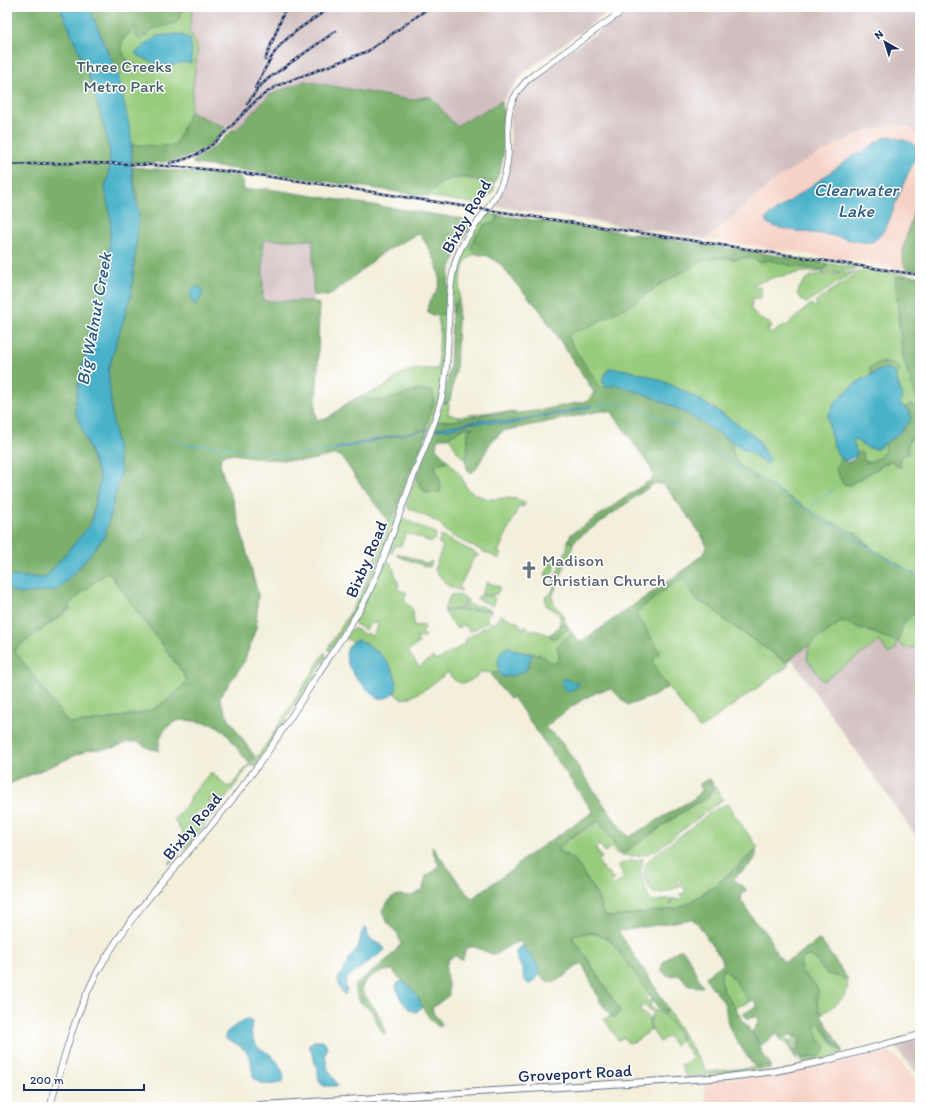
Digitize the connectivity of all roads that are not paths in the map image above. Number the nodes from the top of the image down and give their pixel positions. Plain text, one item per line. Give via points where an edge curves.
1 (628, 7) edge
2 (920, 1035) edge
3 (50, 1107) edge
4 (227, 1107) edge

1 - 3 street, Bixby Road via 533,74 514,99 508,117 508,159 503,180 464,241 455,264 445,378 438,413 366,598 259,766 134,918 98,971 70,1038
2 - 4 main road, Groveport Road via 824,1061 734,1076

